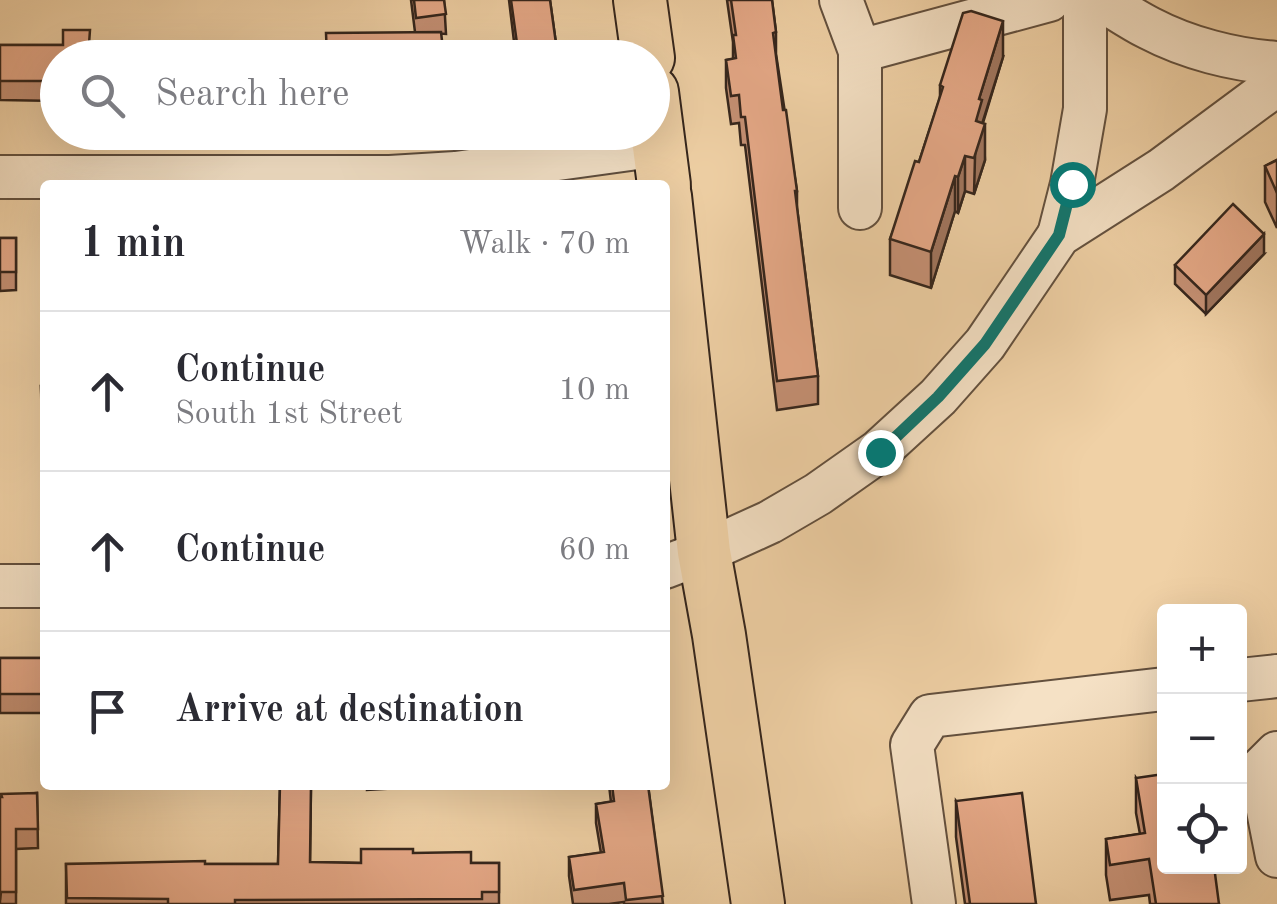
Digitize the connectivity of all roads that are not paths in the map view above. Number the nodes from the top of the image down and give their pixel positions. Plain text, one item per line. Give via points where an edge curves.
1 (640, 0) edge
2 (841, 0) edge
3 (1049, 0) edge
4 (1085, 0) edge
5 (1102, 0) edge
6 (646, 40) edge
7 (860, 51) junction
8 (1277, 63) edge
9 (1277, 84) edge
10 (662, 165) edge
11 (0, 177) edge
12 (860, 208) dead end
13 (1059, 235) junction
14 (670, 287) edge
15 (685, 560) edge
16 (0, 586) edge
17 (40, 586) edge
18 (1277, 676) edge
19 (1247, 679) edge
20 (1157, 690) edge
21 (1277, 753) edge
22 (1277, 856) edge
23 (758, 904) edge
24 (934, 904) edge

1 - 6 main road
2 - 7 street
3 - 7 street
4 - 13 street via 1085,108
5 - 8 street via 1202,48
7 - 12 street
9 - 13 street via 1162,170
10 - 11 street via 406,176
13 - 15 street via 985,344 880,452 770,522
14 - 15 main road
15 - 23 main road via 719,635
16 - 17 street
18 - 19 street
20 - 24 street via 930,716 912,744
21 - 22 street via 1260,770

